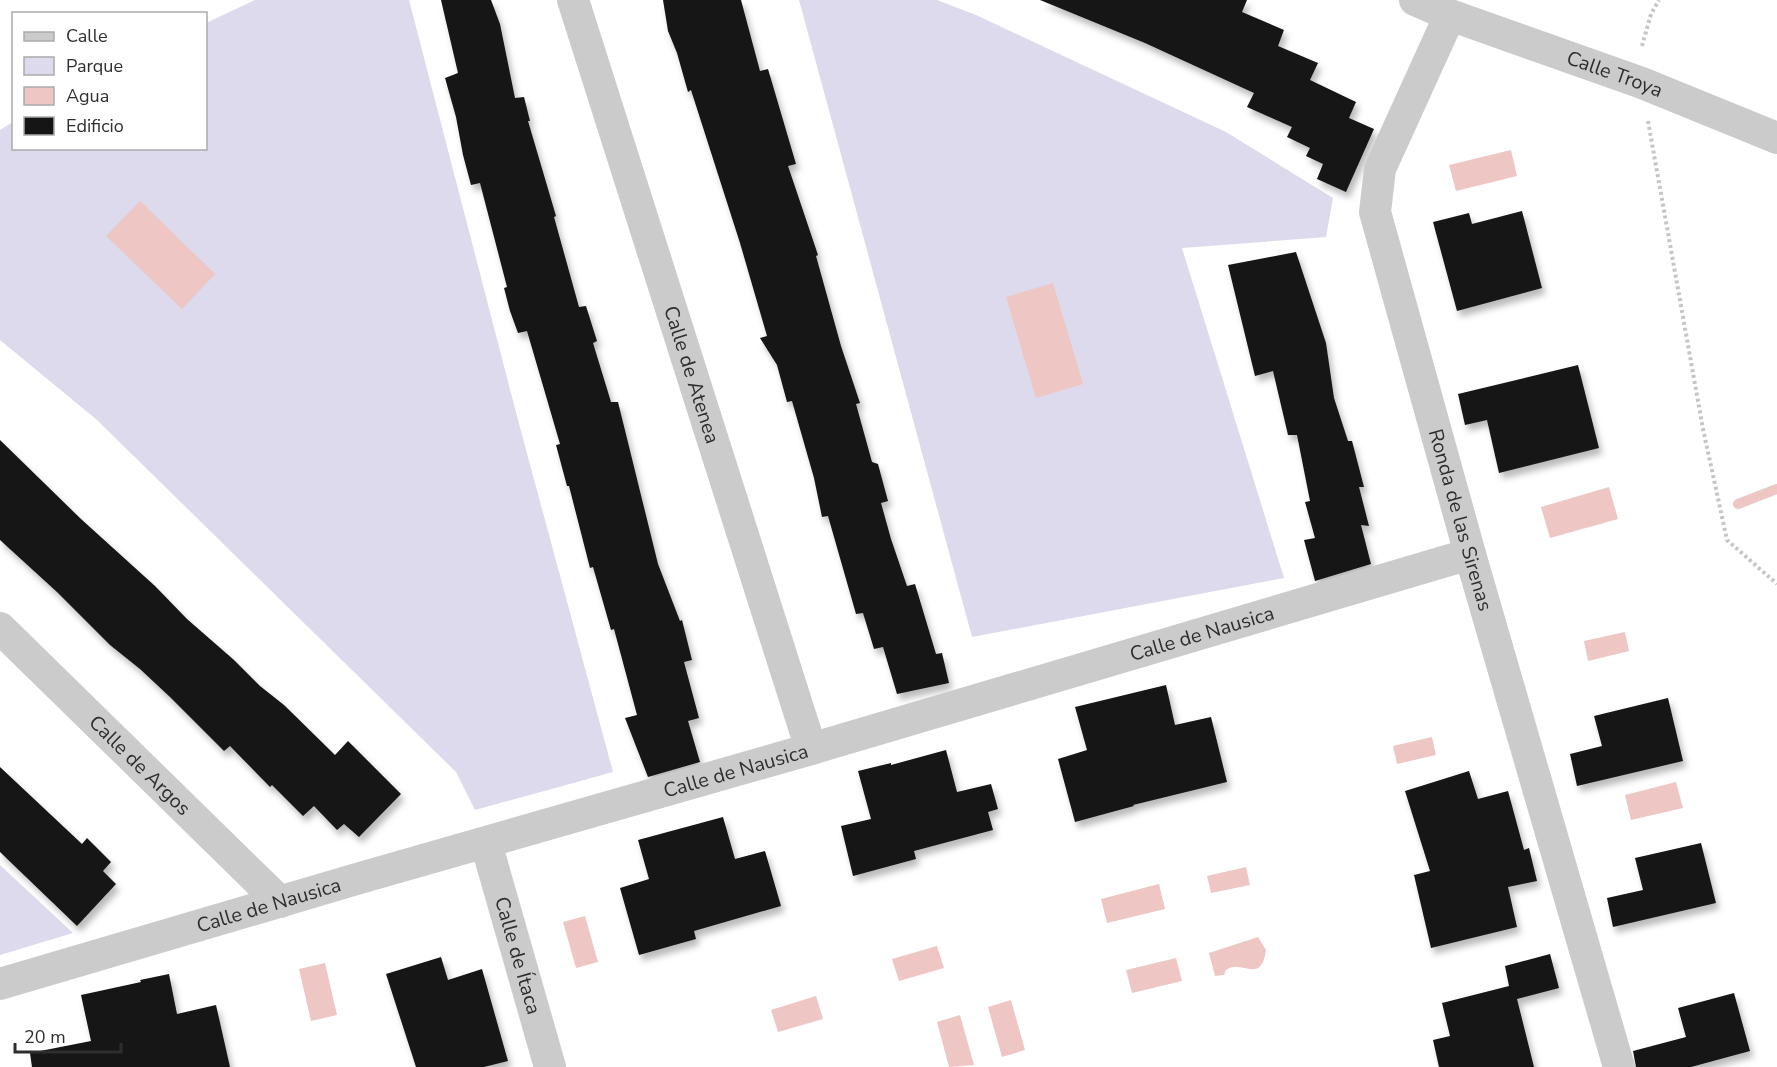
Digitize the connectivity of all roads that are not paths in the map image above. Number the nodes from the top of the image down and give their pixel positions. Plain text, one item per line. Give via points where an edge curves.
1 (573, 0) edge
2 (1414, 0) edge
3 (1450, 15) junction
4 (1777, 138) edge
5 (1470, 554) junction
6 (0, 628) edge
7 (812, 749) junction
8 (486, 843) junction
9 (280, 902) junction
10 (0, 984) edge
11 (550, 1067) edge
12 (1619, 1067) edge

1 - 7 street, Calle de Atenea
2 - 3 street
3 - 4 street, Calle Troya via 1642,83
3 - 5 street, Ronda de las Sirenas via 1380,169 1375,212
5 - 7 street, Calle de Nausica
5 - 12 street, Ronda de las Sirenas
6 - 9 street, Calle de Argos
7 - 8 street, Calle de Nausica
8 - 9 street, Calle de Nausica
8 - 11 street, Calle de Ítaca
9 - 10 street, Calle de Nausica

